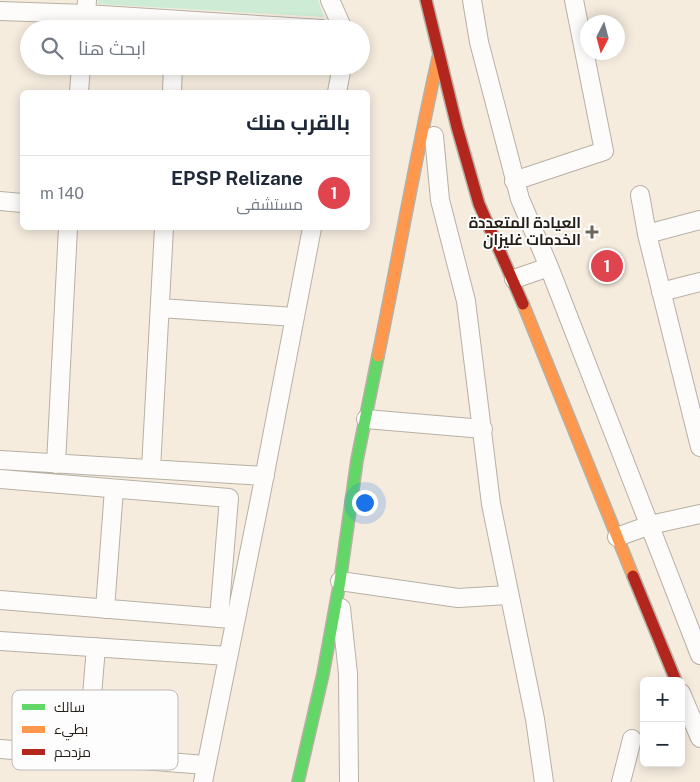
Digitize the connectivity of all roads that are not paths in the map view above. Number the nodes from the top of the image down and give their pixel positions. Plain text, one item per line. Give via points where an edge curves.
1 (426, 0) edge
2 (472, 0) edge
3 (574, 0) edge
4 (335, 1) edge
5 (0, 11) edge
6 (86, 14) edge
7 (140, 20) edge
8 (340, 20) edge
9 (440, 54) junction
10 (80, 75) edge
11 (173, 75) edge
12 (341, 75) edge
13 (79, 90) edge
14 (172, 90) edge
15 (338, 90) edge
16 (457, 127) junction
17 (434, 136) junction
18 (414, 164) junction
19 (514, 181) junction
20 (640, 195) dead end
21 (0, 201) edge
22 (20, 203) edge
23 (700, 220) edge
24 (68, 230) edge
25 (164, 230) edge
26 (312, 230) edge
27 (647, 234) junction
28 (549, 267) junction
29 (514, 279) junction
30 (700, 282) edge
31 (662, 292) junction
32 (160, 308) junction
33 (295, 316) junction
34 (697, 414) edge
35 (366, 420) junction
36 (483, 429) junction
37 (700, 447) edge
38 (0, 460) edge
39 (56, 464) junction
40 (151, 469) junction
41 (265, 476) junction
42 (0, 479) edge
43 (114, 489) junction
44 (700, 514) edge
45 (650, 525) junction
46 (617, 537) junction
47 (340, 584) junction
48 (508, 595) junction
49 (0, 600) edge
50 (105, 609) junction
51 (228, 618) junction
52 (0, 641) edge
53 (96, 647) junction
54 (700, 655) edge
55 (228, 656) junction
56 (674, 677) edge
57 (92, 690) edge
58 (685, 702) edge
59 (700, 738) edge
60 (632, 739) dead end
61 (178, 770) edge
62 (204, 774) edge
63 (298, 782) edge
64 (349, 782) edge
65 (544, 782) edge
66 (622, 782) edge

1 - 9 street
2 - 19 street via 479,42
3 - 19 street via 604,151
4 - 8 street
5 - 6 street
6 - 7 street
9 - 16 street
9 - 18 street
10 - 13 street
11 - 14 street
12 - 15 street
16 - 17 street
16 - 29 street via 479,204
17 - 18 street
17 - 36 street via 440,200 466,301
18 - 35 street
19 - 28 street
20 - 27 street
21 - 22 street
23 - 27 street
24 - 39 street
25 - 32 street
26 - 33 street
27 - 31 street
28 - 29 street
28 - 45 street
29 - 46 street
30 - 31 street
31 - 34 street
32 - 33 street
32 - 40 street
33 - 41 street
34 - 37 street
35 - 36 street
35 - 47 street via 357,460
36 - 48 street via 491,504
38 - 39 street
39 - 40 street
40 - 41 street
41 - 51 street
42 - 43 street
43 - 50 street
43 - 51 street via 229,498
44 - 45 street
45 - 46 street
45 - 54 street
46 - 56 street
47 - 48 street via 458,598
47 - 63 street
47 - 64 street via 348,674
48 - 65 street via 536,719
49 - 50 street
50 - 51 street
51 - 55 street
52 - 53 street
53 - 55 street
53 - 57 street
55 - 62 street
58 - 59 street
60 - 66 street
61 - 62 street

